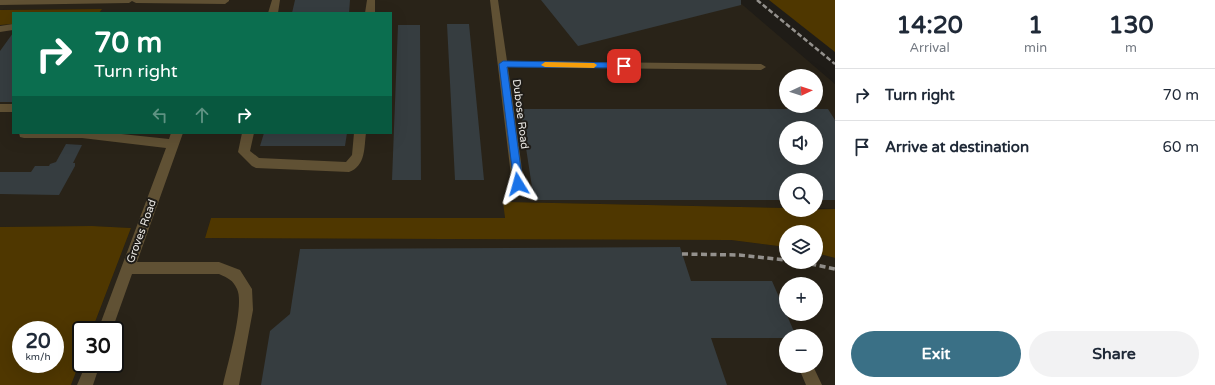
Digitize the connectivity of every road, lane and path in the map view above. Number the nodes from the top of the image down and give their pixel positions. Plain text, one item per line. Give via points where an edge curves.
1 (62, 0) edge
2 (129, 0) edge
3 (136, 0) edge
4 (276, 0) edge
5 (371, 0) edge
6 (494, 0) edge
7 (225, 1) edge
8 (0, 2) edge
9 (220, 12) edge
10 (273, 12) edge
11 (370, 12) edge
12 (12, 27) edge
13 (0, 29) edge
14 (503, 64) junction
15 (761, 67) dead end
16 (0, 108) edge
17 (12, 108) edge
18 (24, 134) edge
19 (248, 134) edge
20 (360, 134) edge
21 (175, 138) edge
22 (518, 184) dead end
23 (128, 268) junction
24 (108, 321) edge
25 (90, 373) edge
26 (808, 373) edge
27 (85, 385) edge
28 (231, 385) edge
29 (814, 385) edge

1 - 2 street
1 - 8 street
3 - 7 street
4 - 10 street
5 - 11 street
6 - 14 street, Dubose Road
7 - 9 street
12 - 13 street
14 - 15 street
14 - 22 street, Dubose Road
16 - 17 street
18 - 21 street
19 - 20 street via 244,152 256,163 350,167 358,157
21 - 23 street, Groves Road
23 - 24 street, Groves Road
23 - 28 street via 219,268 235,274 245,288 246,310
25 - 27 street
26 - 29 street

